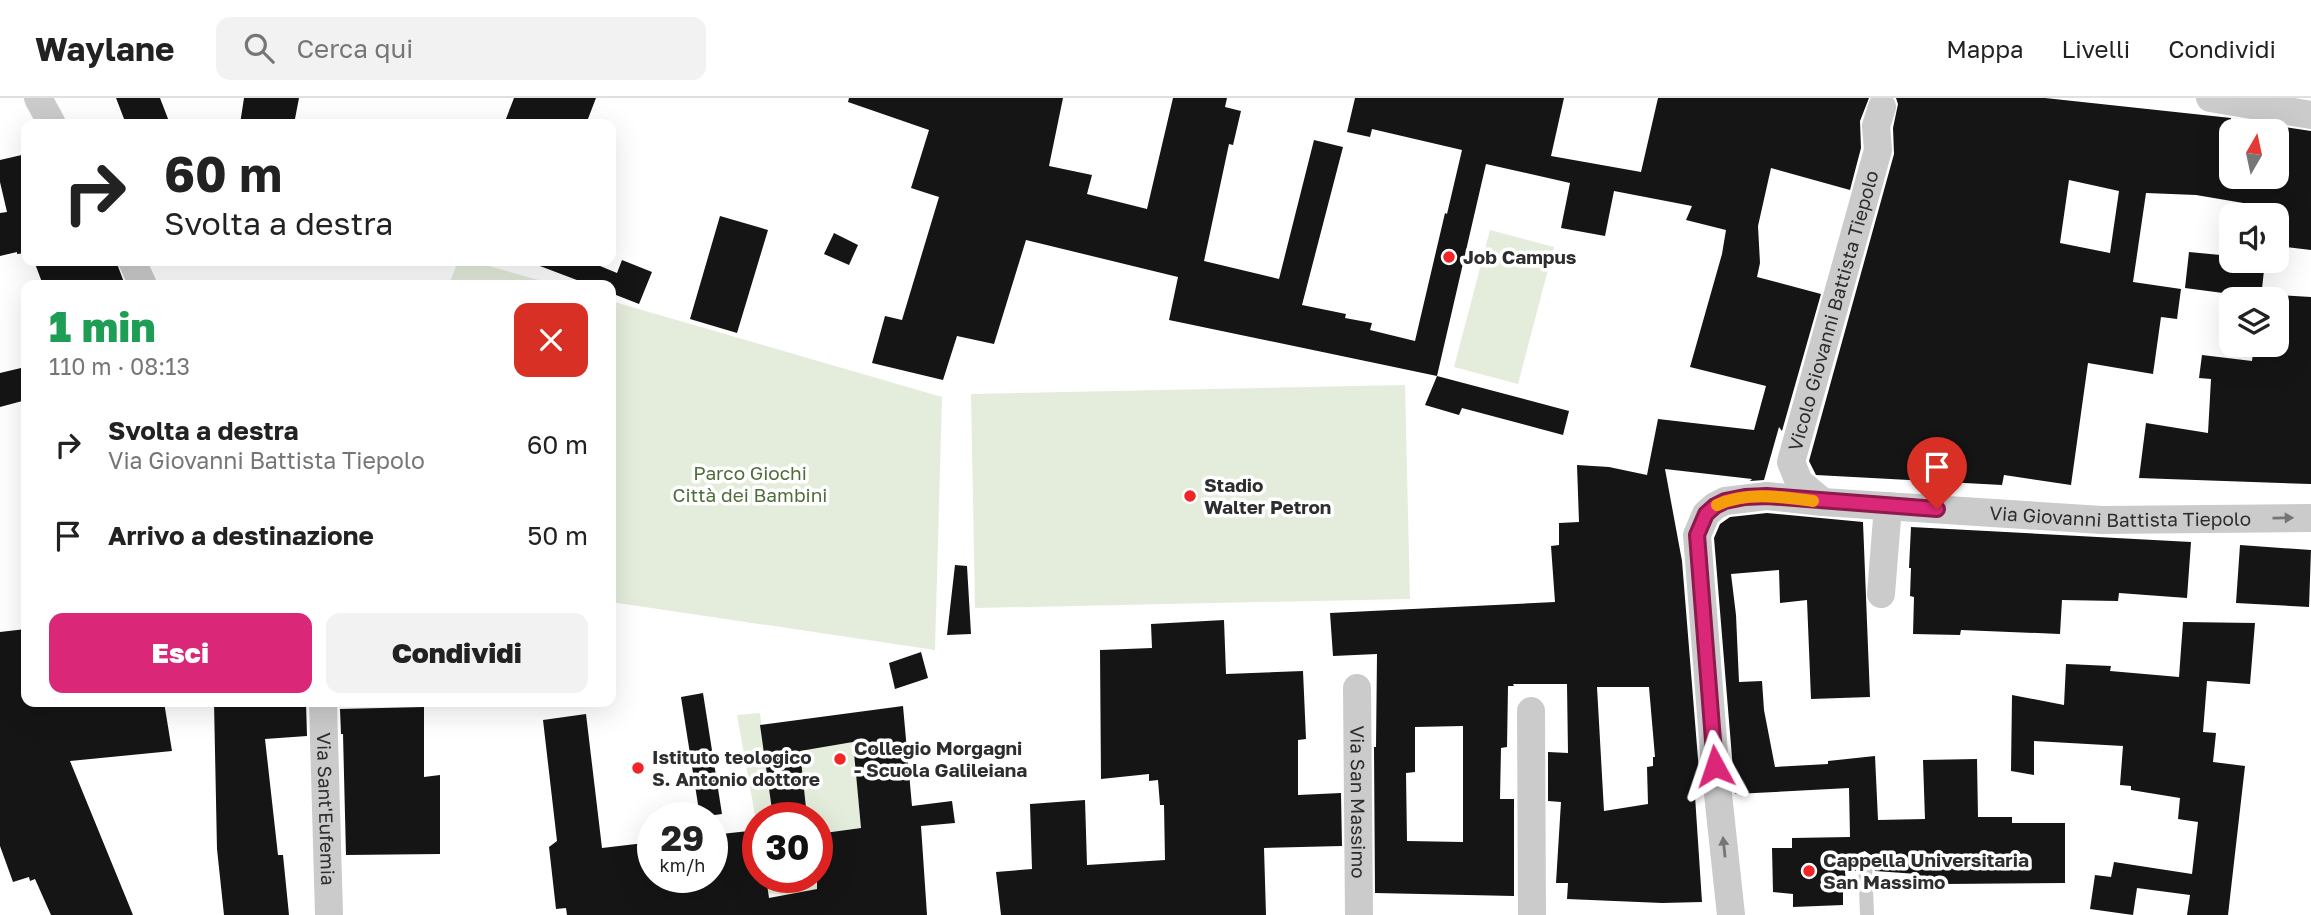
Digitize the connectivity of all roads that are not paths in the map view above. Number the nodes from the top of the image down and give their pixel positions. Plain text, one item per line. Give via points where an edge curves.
1 (38, 98) edge
2 (2210, 98) edge
3 (1882, 107) dead end
4 (2311, 115) edge
5 (49, 119) edge
6 (1823, 502) junction
7 (1888, 506) junction
8 (2311, 518) edge
9 (1881, 594) dead end
10 (1357, 688) dead end
11 (323, 707) edge
12 (1531, 711) dead end
13 (1865, 861) dead end
14 (329, 915) edge
15 (1359, 915) edge
16 (1532, 915) edge
17 (1731, 915) edge
18 (1867, 915) edge

1 - 5 street
2 - 4 street
3 - 6 street, Vicolo Giovanni Battista Tiepolo via 1876,126 1878,149 1791,462 1799,482
6 - 7 street, Via Giovanni Battista Tiepolo
17 -> 6 street, Via Giovanni Battista Tiepolo via 1697,535 1706,514 1725,501 1767,496
7 -> 8 street, Via Giovanni Battista Tiepolo via 2102,520
7 - 9 street
10 - 15 street, Via San Massimo
11 - 14 street, Via Sant'Eufemia
12 - 16 street
13 - 18 lane

